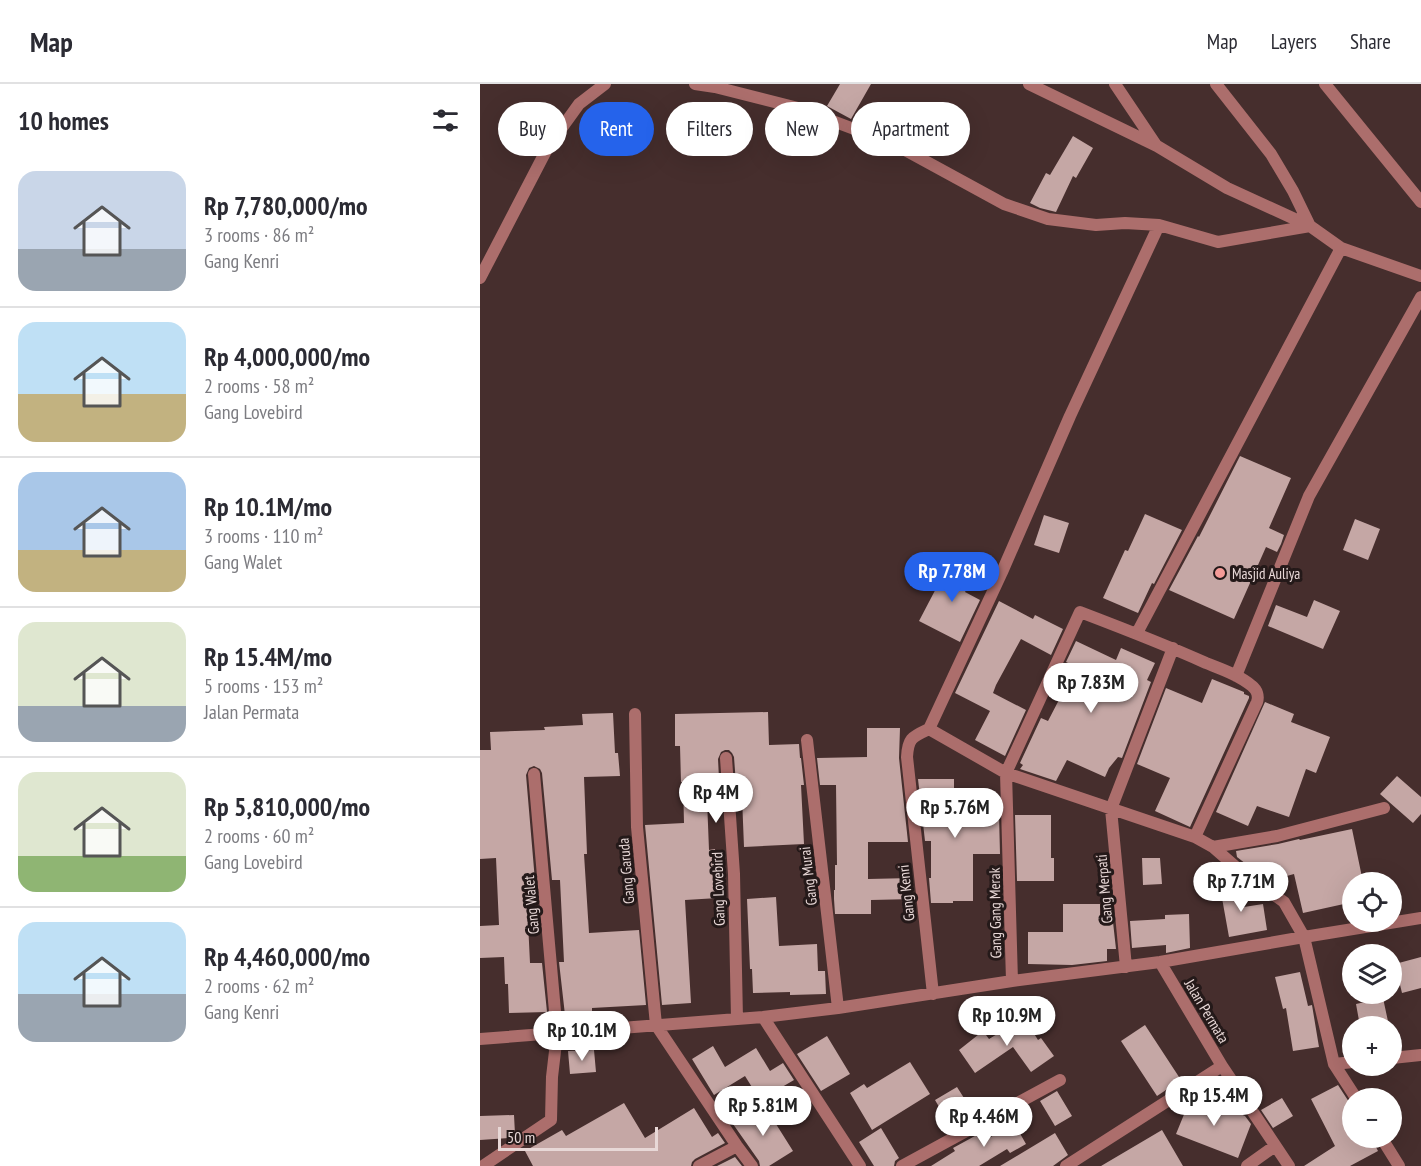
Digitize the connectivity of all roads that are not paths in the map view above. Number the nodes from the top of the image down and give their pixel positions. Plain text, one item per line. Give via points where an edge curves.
1 (605, 84) edge
2 (695, 84) edge
3 (1031, 84) edge
4 (1115, 84) edge
5 (1215, 84) edge
6 (1325, 84) edge
7 (1157, 146) junction
8 (1421, 201) edge
9 (1159, 225) junction
10 (1310, 226) junction
11 (1341, 248) junction
12 (1421, 276) edge
13 (480, 278) edge
14 (1421, 297) edge
15 (1137, 633) junction
16 (1173, 648) junction
17 (1236, 676) junction
18 (635, 714) dead end
19 (929, 729) junction
20 (807, 740) dead end
21 (726, 758) dead end
22 (1006, 773) junction
23 (534, 774) dead end
24 (1384, 808) dead end
25 (1111, 809) junction
26 (1195, 837) junction
27 (1213, 847) junction
28 (1421, 918) edge
29 (1304, 936) junction
30 (1160, 962) junction
31 (1126, 967) junction
32 (1012, 981) junction
33 (933, 994) junction
34 (838, 1008) junction
35 (763, 1017) junction
36 (737, 1019) junction
37 (656, 1025) junction
38 (557, 1034) junction
39 (480, 1039) edge
40 (1421, 1055) edge
41 (1402, 1057) edge
42 (1342, 1063) edge
43 (1335, 1064) junction
44 (1222, 1065) junction
45 (1060, 1080) dead end
46 (1350, 1088) edge
47 (736, 1146) junction
48 (1275, 1146) junction
49 (1388, 1148) edge
50 (483, 1166) edge
51 (699, 1166) edge
52 (752, 1166) edge
53 (860, 1166) edge
54 (902, 1166) edge
55 (1066, 1166) edge
56 (1247, 1166) edge
57 (1289, 1166) edge
58 (1399, 1166) edge

1 - 13 street via 579,104 548,147
2 - 9 street via 798,108 894,144 1004,204 1048,219 1096,225
3 - 7 street
4 - 7 street
5 - 10 street via 1271,154
6 - 8 street
7 - 10 street via 1227,188
9 - 10 street via 1218,242
9 - 19 street
10 - 11 street
11 - 12 street
11 - 15 street
14 - 17 street via 1309,496
15 - 16 street
15 - 22 street via 1080,612
16 - 17 street
16 - 25 street
17 - 26 street via 1253,686 1258,697
18 - 37 street, Gang Garuda via 637,827
19 - 22 street
19 - 33 street, Gang Kenri via 911,739 907,758
20 - 34 street, Gang Murai
21 - 36 street, Gang Lovebird via 734,874
22 - 25 street
22 - 32 street, Gang Gang Merak
23 - 38 street, Gang Walet
24 - 27 street via 1277,836
25 - 26 street
25 - 31 street, Gang Merpati
26 - 27 street
27 - 29 street via 1284,902
28 - 29 street
29 - 30 street
29 - 43 street
30 - 31 street
30 - 44 street, Jalan Permata
31 - 32 street
32 - 33 street
33 - 34 street
34 - 35 street
35 - 36 street
35 - 53 street
36 - 37 street
37 - 38 street
37 - 47 street
38 - 39 street
38 - 50 street, Gang Walet via 551,1119
40 - 41 street
42 - 43 street
43 - 46 street
44 - 48 street, Jalan Permata
44 - 55 street
45 - 54 street
47 - 51 street
47 - 52 street
48 - 56 street
48 - 57 street, Jalan Permata
49 - 58 street

